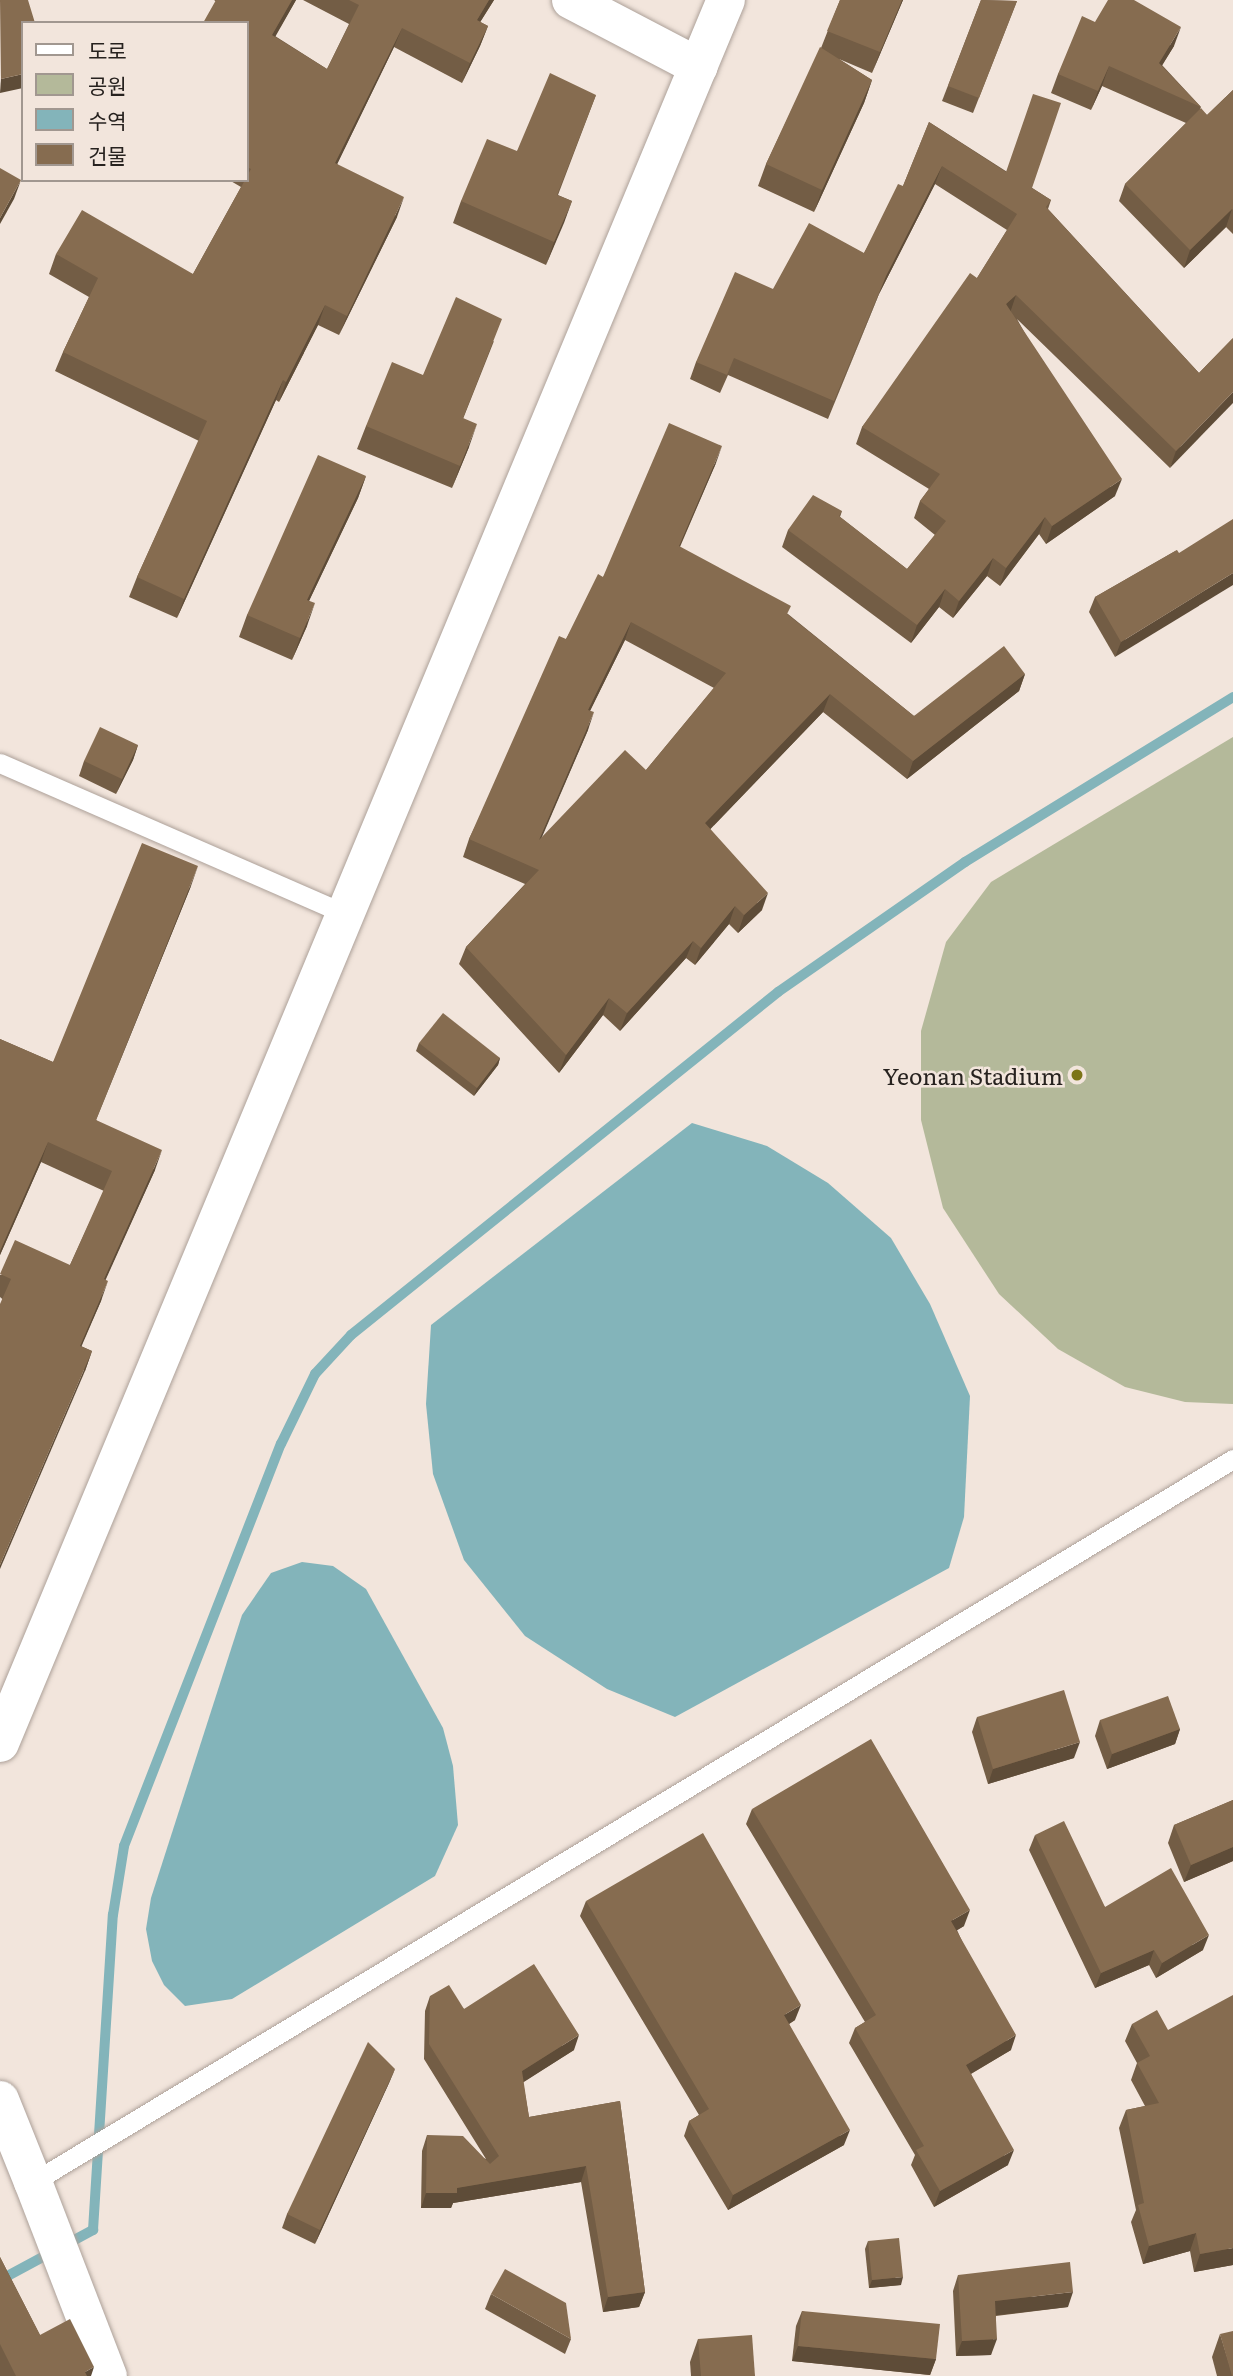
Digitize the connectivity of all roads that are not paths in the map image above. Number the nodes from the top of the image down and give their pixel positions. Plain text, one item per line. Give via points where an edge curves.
1 (571, 0) edge
2 (726, 0) edge
3 (699, 67) junction
4 (0, 763) edge
5 (345, 914) junction
6 (1233, 1459) edge
7 (0, 1743) edge
8 (0, 2100) edge
9 (33, 2182) junction
10 (108, 2376) edge

1 - 3 main road
2 - 3 main road
3 - 5 main road
4 - 5 lane
5 - 7 main road
6 - 9 lane
8 - 9 main road
9 - 10 main road

